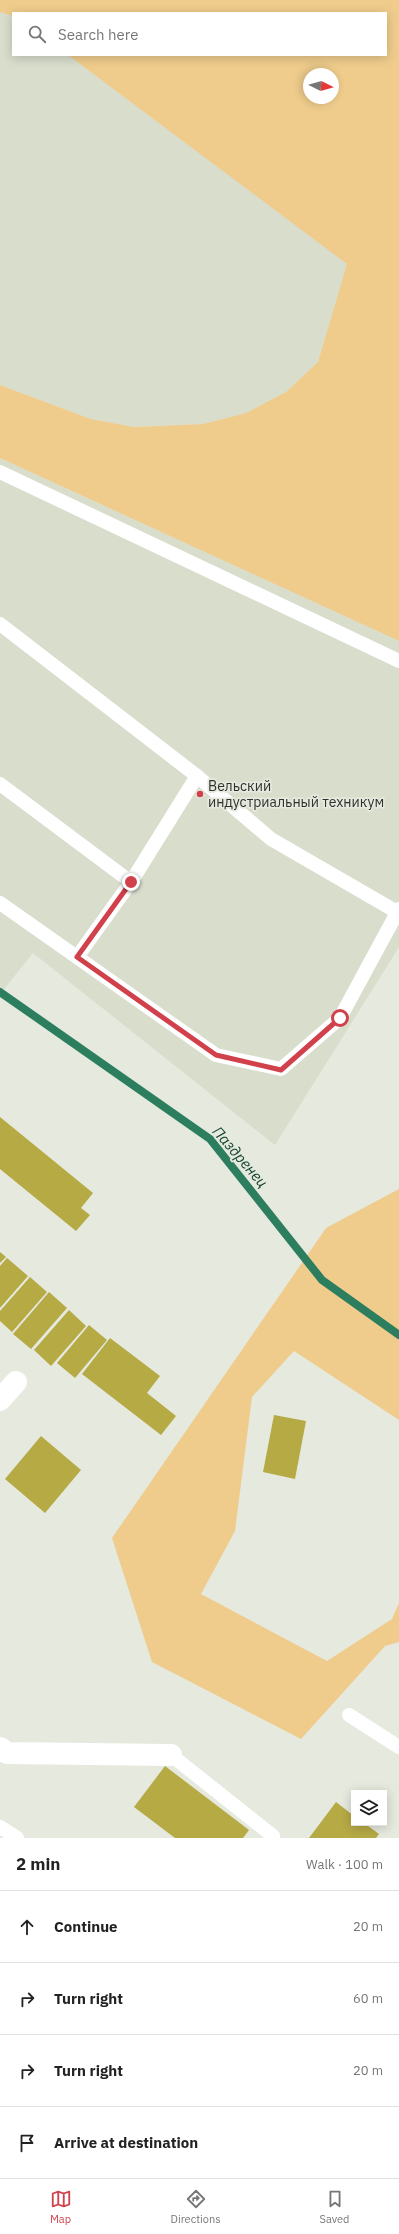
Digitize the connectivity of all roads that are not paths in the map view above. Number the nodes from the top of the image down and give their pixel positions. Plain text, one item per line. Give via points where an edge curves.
1 (0, 472) edge
2 (0, 624) edge
3 (399, 661) edge
4 (197, 776) junction
5 (0, 784) edge
6 (131, 882) junction
7 (0, 903) edge
8 (398, 910) edge
9 (77, 957) junction
10 (16, 1382) dead end
11 (0, 1400) edge
12 (349, 1715) dead end
13 (399, 1747) edge
14 (0, 1748) edge
15 (171, 1755) joint
16 (0, 1827) edge
17 (17, 1838) edge
18 (271, 1838) edge

1 - 3 lane
2 - 4 lane
4 - 6 lane
4 - 8 lane via 271,839
5 - 6 lane
6 - 9 lane
7 - 9 lane
8 - 9 lane via 340,1018 281,1070 216,1055
10 - 11 street
12 - 13 lane
14 - 15 street via 7,1753
15 - 18 lane via 273,1836
16 - 17 lane

